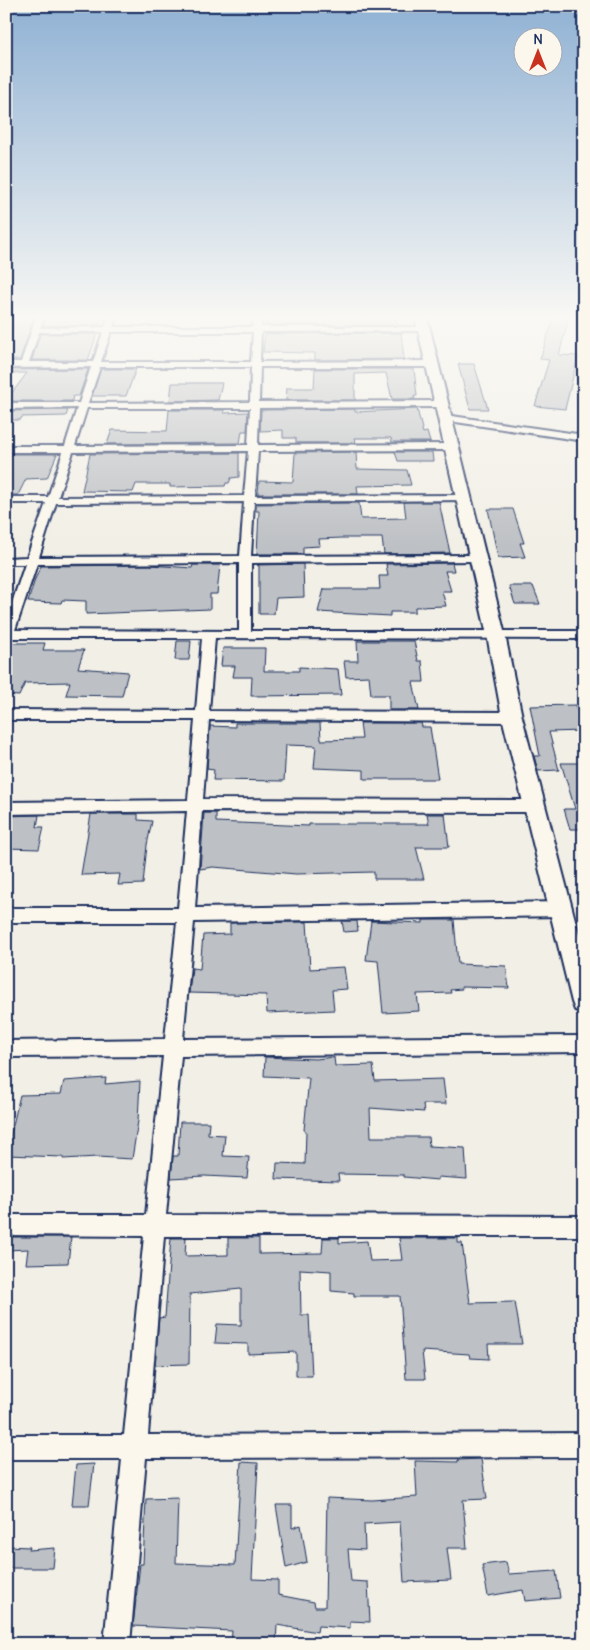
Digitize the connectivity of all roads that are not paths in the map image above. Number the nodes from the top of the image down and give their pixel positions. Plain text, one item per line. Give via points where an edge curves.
1 (87, 394) edge
2 (255, 394) edge
3 (439, 394) edge
4 (254, 405) junction
5 (6, 406) edge
6 (82, 406) junction
7 (443, 411) junction
8 (584, 438) edge
9 (452, 447) junction
10 (253, 448) junction
11 (6, 449) edge
12 (68, 449) junction
13 (464, 498) junction
14 (248, 499) junction
15 (6, 500) edge
16 (53, 500) junction
17 (478, 558) junction
18 (245, 560) junction
19 (6, 561) edge
20 (34, 561) junction
21 (209, 633) junction
22 (245, 633) junction
23 (7, 634) edge
24 (496, 635) junction
25 (584, 635) edge
26 (6, 715) edge
27 (202, 715) junction
28 (512, 716) junction
29 (196, 805) junction
30 (535, 806) junction
31 (6, 808) edge
32 (562, 909) junction
33 (6, 915) edge
34 (186, 915) junction
35 (584, 1002) edge
36 (584, 1044) edge
37 (174, 1048) junction
38 (6, 1049) edge
39 (155, 1224) junction
40 (6, 1226) edge
41 (584, 1226) edge
42 (584, 1445) edge
43 (136, 1446) junction
44 (6, 1447) edge
45 (117, 1644) edge

1 - 6 street
2 - 4 street
3 - 7 main road
4 - 6 street
4 - 7 street
4 - 10 street
5 - 6 street
6 - 12 street
7 - 8 street
7 - 9 main road
9 - 10 street
9 - 13 main road
10 - 12 street
10 - 14 street
11 - 12 street
12 - 16 street
13 - 14 street
13 - 17 main road
14 - 16 street
14 - 18 street
15 - 16 street
16 - 20 street
17 - 18 street
17 - 24 main road
18 - 20 street
18 - 22 street
19 - 20 street
20 - 23 street
21 - 22 street
21 - 23 street
21 - 27 street
22 - 24 street
24 - 25 street
24 - 28 main road
26 - 27 street
27 - 28 street
27 - 29 street
28 - 30 main road
29 - 30 street
29 - 31 street
29 - 34 street
30 - 32 main road
32 - 34 street
32 - 35 main road
33 - 34 street
34 - 37 street
36 - 37 street
37 - 38 street
37 - 39 street
39 - 40 street
39 - 41 street
39 - 43 street
42 - 43 street
43 - 44 street
43 - 45 street

